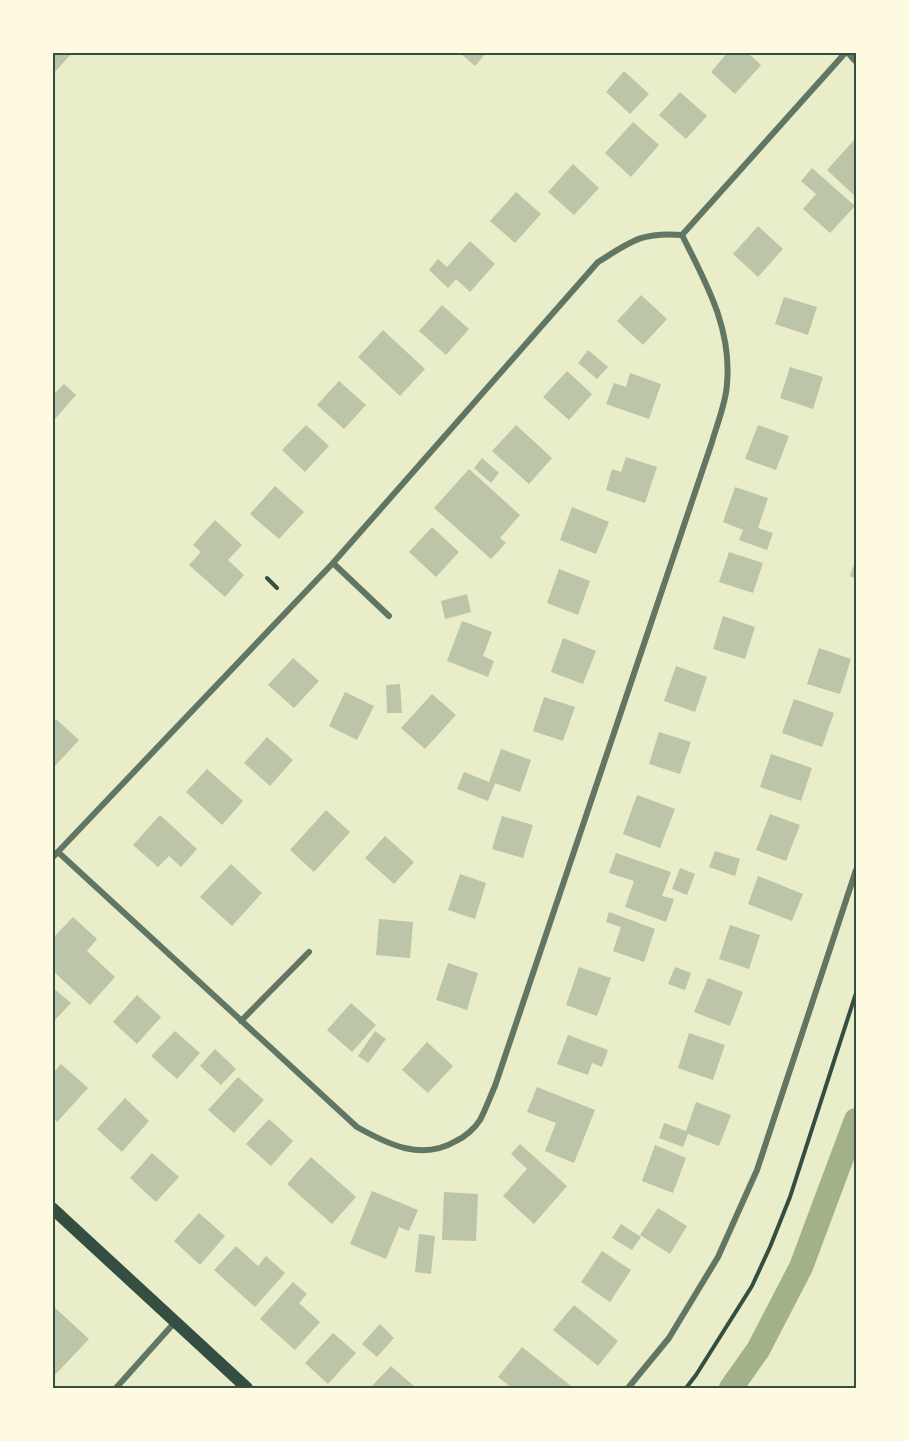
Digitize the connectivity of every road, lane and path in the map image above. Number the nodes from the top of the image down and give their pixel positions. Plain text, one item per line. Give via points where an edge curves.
1 (848, 52) edge
2 (856, 58) edge
3 (682, 235) junction
4 (333, 563) junction
5 (267, 578) dead end
6 (277, 588) dead end
7 (389, 616) dead end
8 (58, 852) junction
9 (52, 858) edge
10 (856, 870) edge
11 (309, 952) dead end
12 (856, 993) edge
13 (241, 1021) junction
14 (52, 1208) edge
15 (175, 1322) junction
16 (116, 1389) edge
17 (246, 1389) edge
18 (628, 1389) edge
19 (686, 1389) edge

1 - 2 street
1 - 3 street
3 - 4 street via 659,233 635,239 598,262
3 - 13 street via 715,302 728,352 727,387 697,488 495,1086 479,1122 462,1138 435,1150 405,1149 380,1141 357,1127
4 - 7 street
4 - 8 street
5 - 6 path
8 - 9 street
8 - 13 street
10 - 18 street via 757,1170 718,1257 669,1338
11 - 13 street
12 - 19 path via 770,1247 753,1286
14 - 15 main road
15 - 16 street
15 - 17 main road

